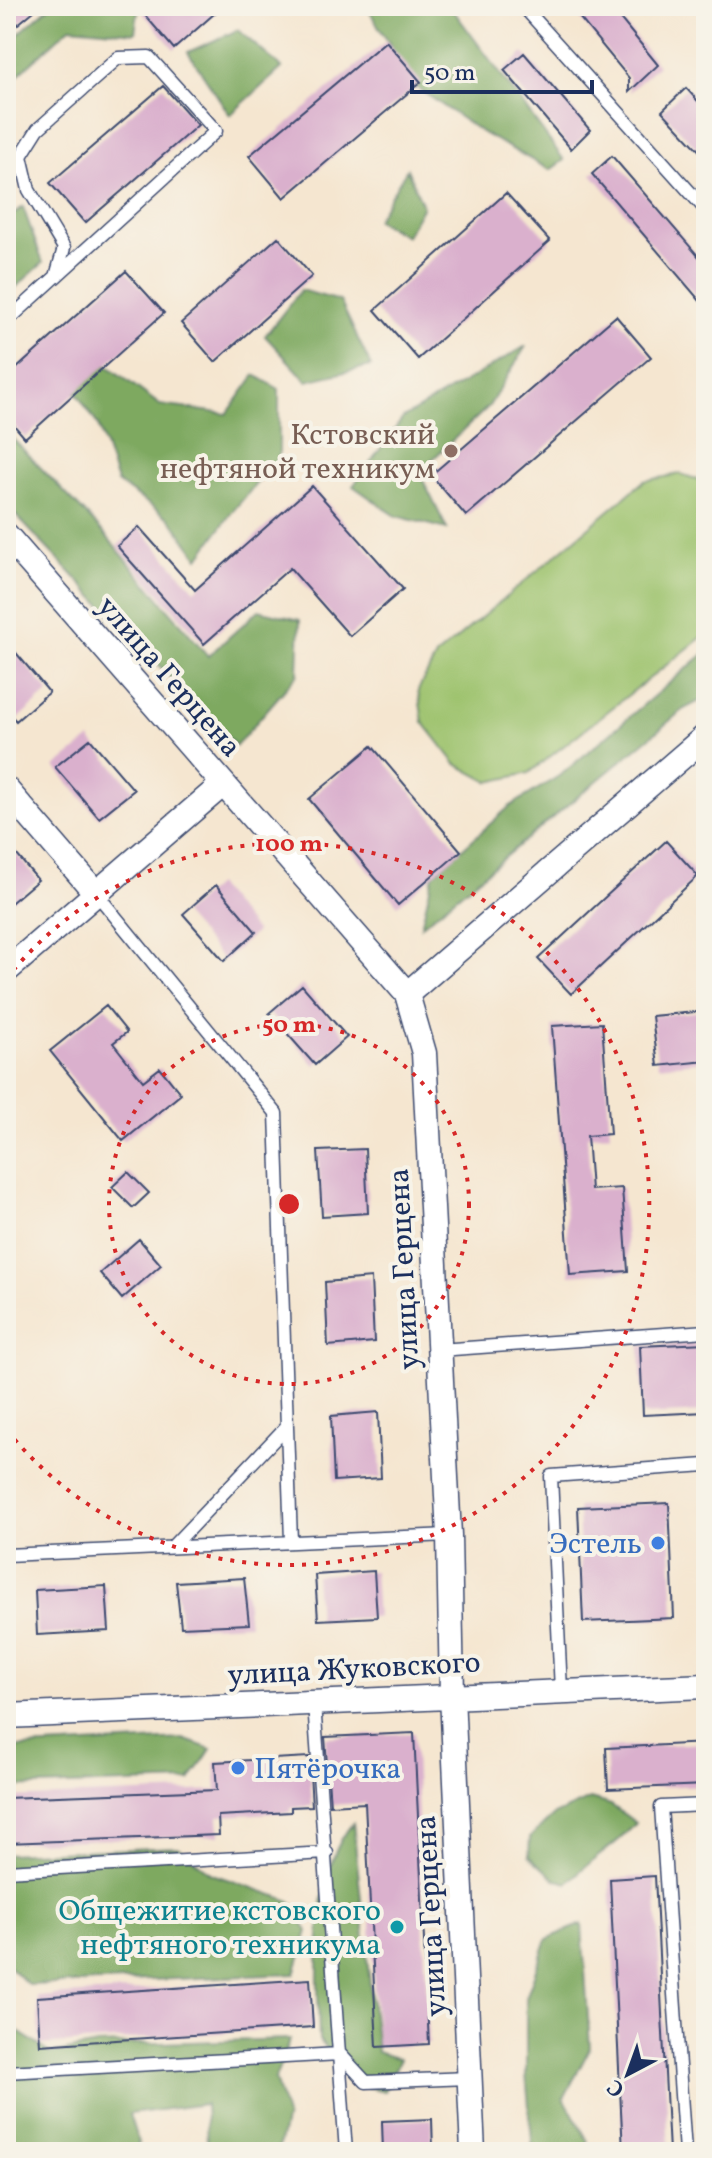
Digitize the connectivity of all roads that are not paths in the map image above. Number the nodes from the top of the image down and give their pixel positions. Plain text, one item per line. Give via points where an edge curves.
1 (523, 6) edge
2 (6, 150) edge
3 (21, 156) junction
4 (706, 210) edge
5 (57, 273) junction
6 (6, 322) edge
7 (6, 535) edge
8 (706, 736) edge
9 (222, 785) junction
10 (6, 789) edge
11 (96, 893) junction
12 (6, 971) edge
13 (407, 994) junction
14 (706, 1331) edge
15 (439, 1350) junction
16 (287, 1426) junction
17 (706, 1465) edge
18 (449, 1535) junction
19 (291, 1541) junction
20 (172, 1547) junction
21 (6, 1555) edge
22 (706, 1686) edge
23 (561, 1691) junction
24 (452, 1695) junction
25 (314, 1703) junction
26 (6, 1716) edge
27 (706, 1805) edge
28 (327, 1853) junction
29 (6, 1871) edge
30 (340, 2054) junction
31 (6, 2072) edge
32 (469, 2078) junction
33 (346, 2152) edge
34 (473, 2152) edge
35 (685, 2152) edge

1 - 4 lane
2 - 3 lane
3 - 5 lane via 29,190 64,248
3 - 5 lane via 38,129 118,58 149,57 216,131
5 - 6 lane
7 - 9 street, улица Герцена
8 - 13 street
9 - 11 street
9 - 13 street, улица Герцена
10 - 11 street
11 - 12 street
11 - 16 lane via 276,1113
13 - 15 street, улица Герцена via 424,1053
14 - 15 lane
15 - 18 street, улица Герцена
16 - 19 lane
16 - 20 lane
17 - 23 lane via 551,1476
18 - 19 lane
18 - 24 street, улица Герцена
19 - 20 lane
20 - 21 lane
22 - 23 street, улица Жуковского
23 - 24 street, улица Жуковского
24 - 25 street, улица Жуковского
24 - 32 street, улица Герцена
25 - 26 street, улица Жуковского
25 - 28 lane
27 - 35 lane via 661,1807
28 - 29 lane
28 - 30 lane
30 - 31 lane
30 - 32 lane via 366,2082
30 - 33 lane
32 - 34 street, улица Герцена

